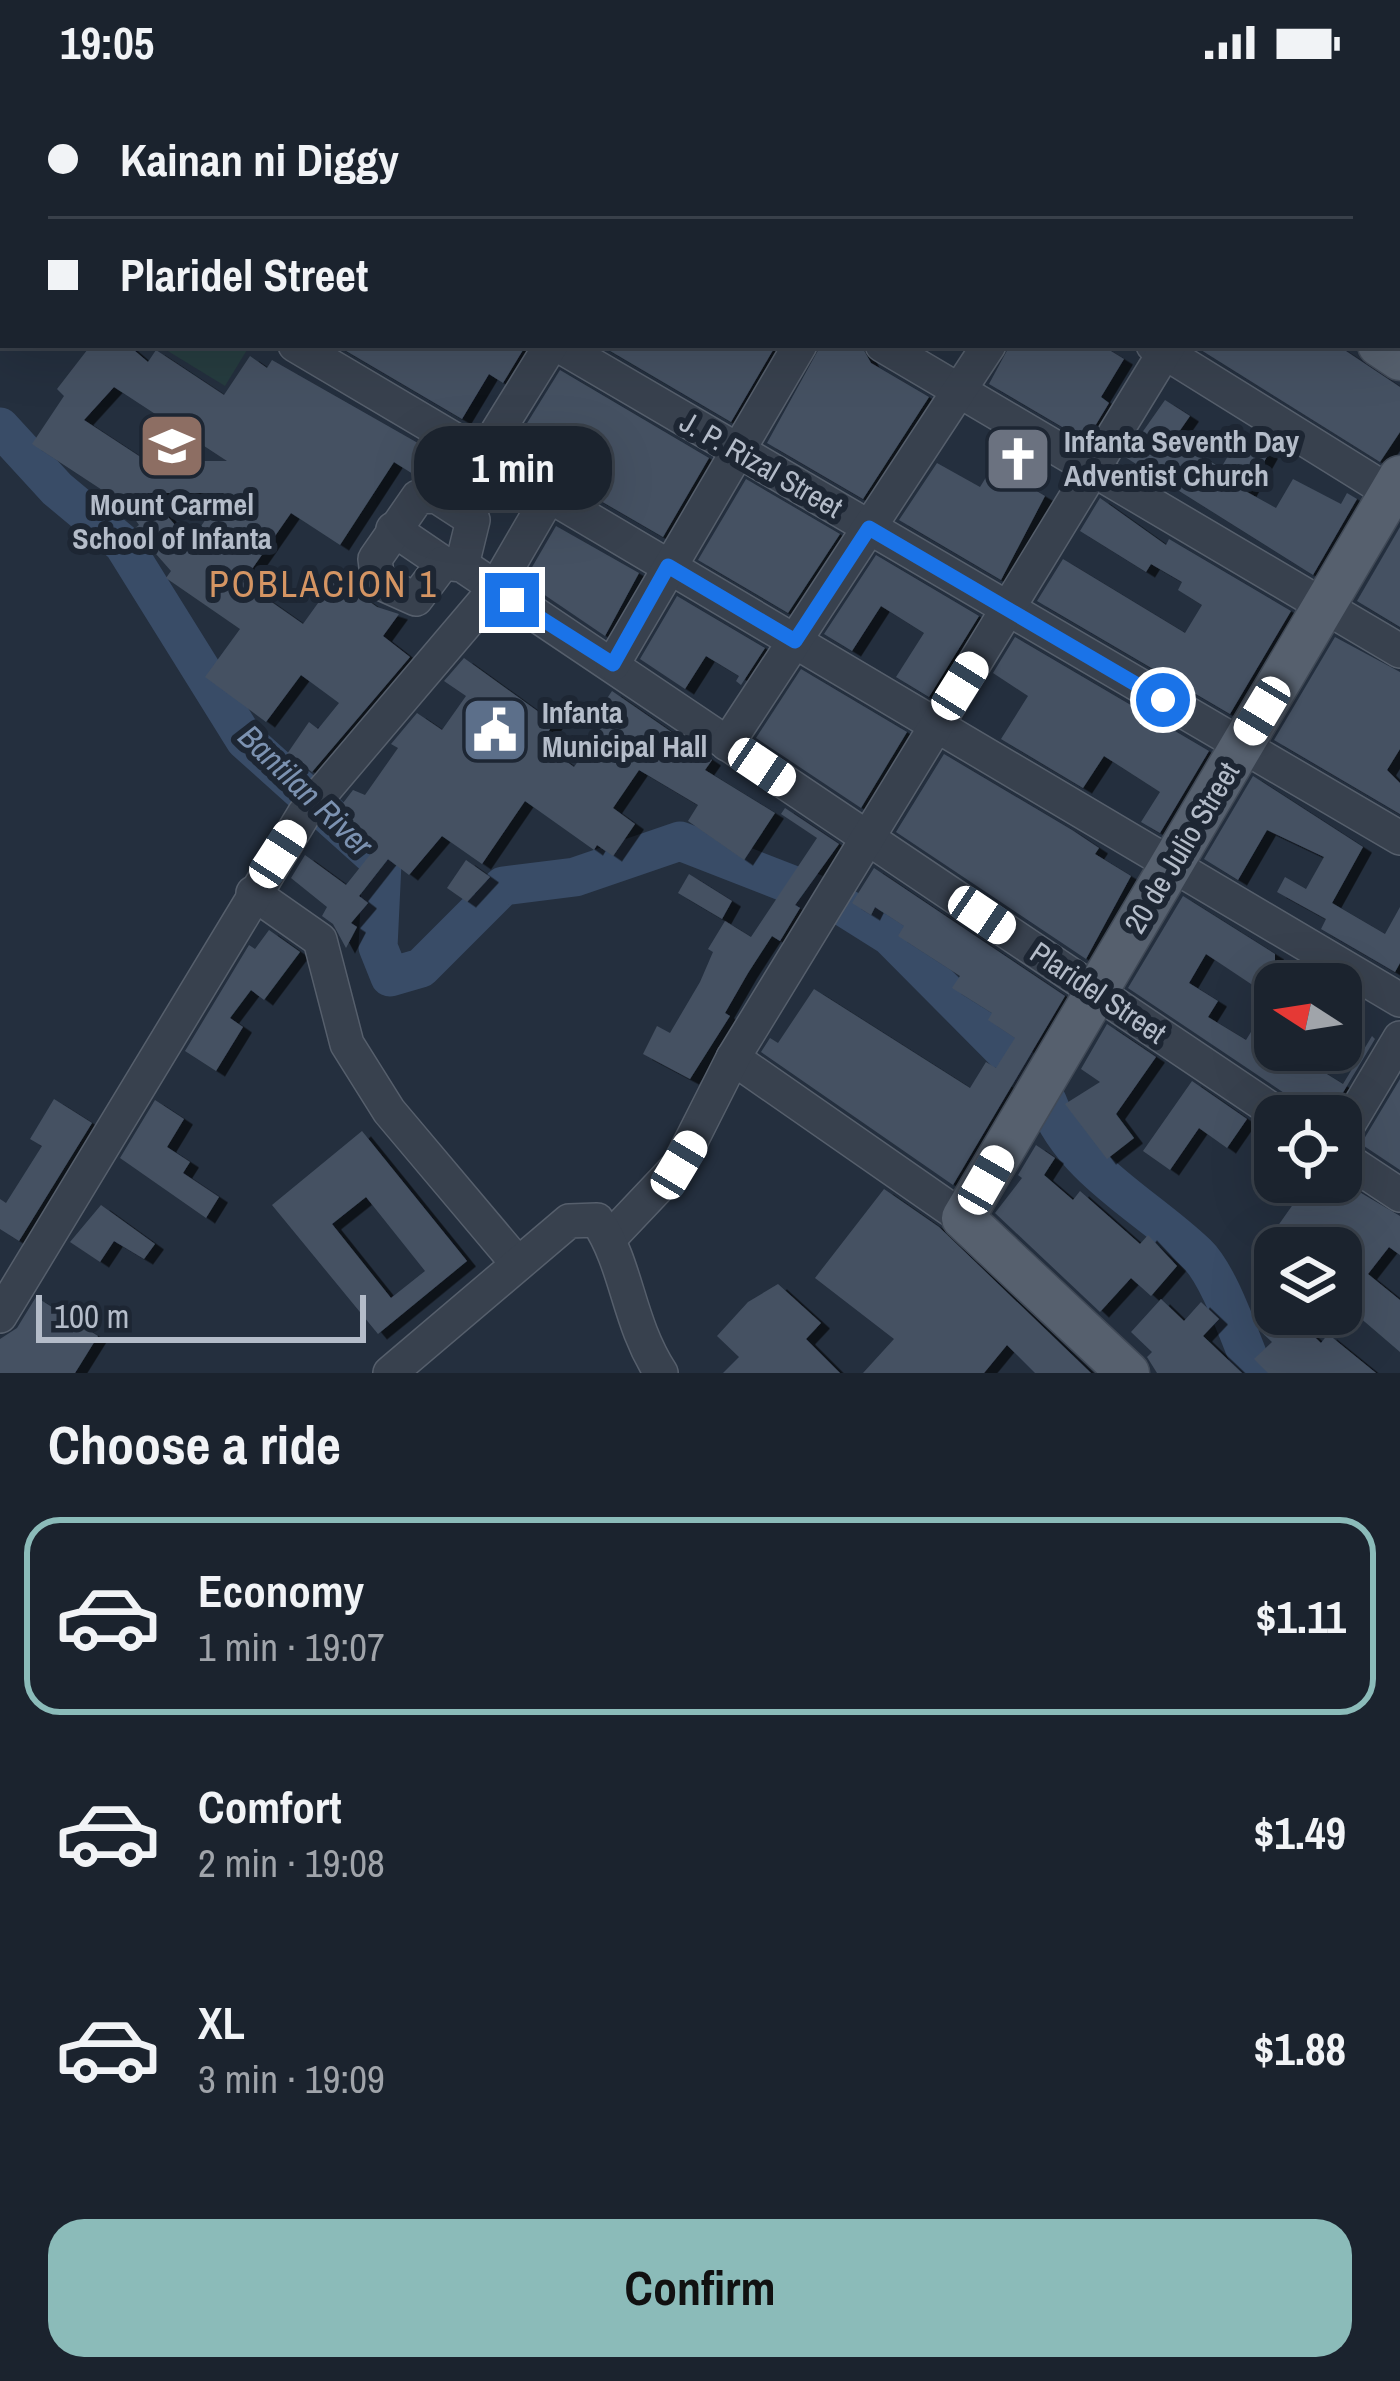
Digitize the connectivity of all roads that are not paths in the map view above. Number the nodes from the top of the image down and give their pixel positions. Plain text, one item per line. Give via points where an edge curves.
1 (306, 348) edge
2 (552, 348) edge
3 (559, 348) edge
4 (798, 348) edge
5 (887, 348) edge
6 (987, 348) edge
7 (1161, 348) edge
8 (1164, 348) edge
9 (959, 391) junction
10 (738, 451) junction
11 (481, 457) junction
12 (1092, 470) junction
13 (1395, 485) edge
14 (549, 496) junction
15 (452, 505) junction
16 (869, 528) junction
17 (392, 529) junction
18 (453, 564) junction
19 (668, 566) junction
20 (495, 589) junction
21 (1323, 608) junction
22 (1007, 609) junction
23 (795, 641) junction
24 (1400, 651) edge
25 (613, 664) junction
26 (936, 724) junction
27 (727, 744) junction
28 (1242, 746) junction
29 (867, 838) junction
30 (1400, 838) edge
31 (1172, 864) junction
32 (253, 893) junction
33 (1096, 992) junction
34 (1400, 1000) edge
35 (1400, 1038) edge
36 (733, 1058) junction
37 (1254, 1097) edge
38 (1362, 1102) edge
39 (1362, 1170) edge
40 (1400, 1195) edge
41 (963, 1218) junction
42 (609, 1240) junction
43 (518, 1264) junction
44 (0, 1316) edge
45 (390, 1373) edge
46 (662, 1373) edge
47 (1128, 1373) edge

1 - 11 street
2 - 11 street
3 - 10 street, J. P. Rizal Street
4 - 10 street
5 - 9 street
6 - 9 street
7 - 12 street
8 - 13 street
9 - 12 street
9 - 16 street
10 - 16 street, J. P. Rizal Street
10 - 19 street
11 - 14 street
11 - 15 street
12 - 21 street
12 - 22 street
13 - 21 main road, 20 de Julio Street
14 - 19 street
14 - 20 street
15 - 17 street via 418,497
15 - 18 street via 473,520
16 - 22 street, J. P. Rizal Street
16 - 23 street
17 - 18 street, Plaridel Street
17 - 18 street via 375,559 378,582 416,599
18 - 20 street, Plaridel Street
19 - 23 street
19 - 25 street
20 - 25 street, Plaridel Street
20 - 32 street via 312,804
21 - 24 street
21 - 28 main road, 20 de Julio Street
22 - 26 street
22 - 28 street, J. P. Rizal Street
23 - 26 street
23 - 27 street
25 - 27 street, Plaridel Street
26 - 29 street
26 - 31 street
27 - 29 street, Plaridel Street
28 - 30 street, J. P. Rizal Street
28 - 31 main road, 20 de Julio Street
29 - 33 street, Plaridel Street
29 - 36 street
31 - 33 main road, 20 de Julio Street
31 - 34 street
32 - 43 street via 320,940 347,1044 389,1111
32 - 44 street
33 - 37 street, Plaridel Street
33 - 41 main road, 20 de Julio Street
35 - 38 street
36 - 41 street
36 - 42 street via 679,1165
39 - 40 street
41 - 47 main road
42 - 43 street via 597,1220 568,1221
42 - 46 street via 637,1336
43 - 45 street

